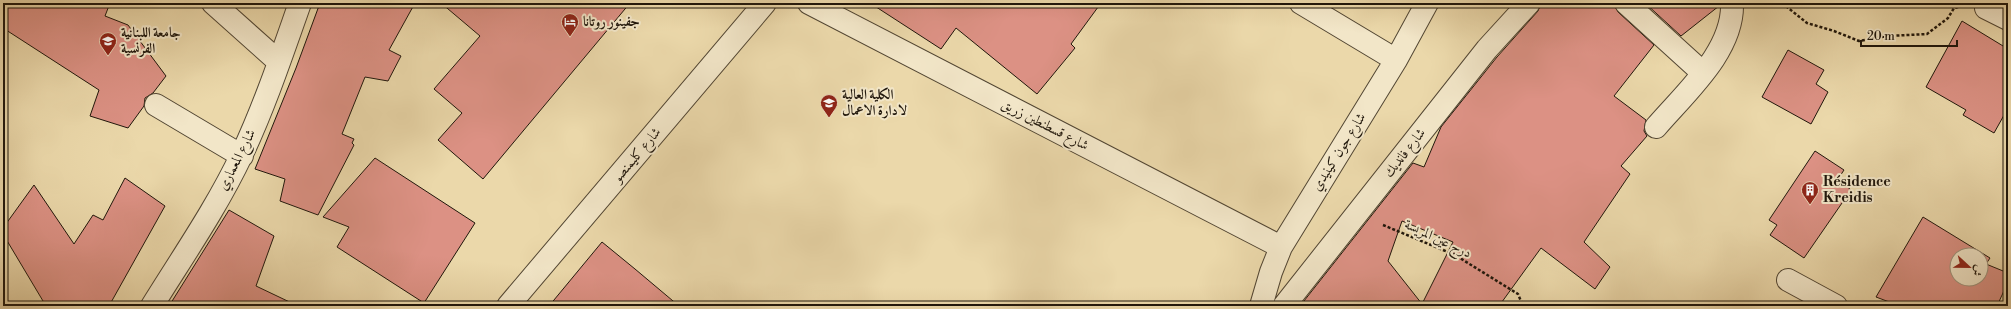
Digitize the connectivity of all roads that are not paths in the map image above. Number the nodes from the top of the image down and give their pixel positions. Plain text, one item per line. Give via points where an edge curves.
1 (213, 3) edge
2 (300, 3) edge
3 (765, 3) edge
4 (809, 3) edge
5 (1301, 3) edge
6 (1428, 3) edge
7 (1529, 3) edge
8 (1626, 3) edge
9 (1732, 3) edge
10 (1986, 8) road end
11 (2008, 19) edge
12 (1396, 60) junction
13 (279, 62) junction
14 (1703, 73) junction
15 (156, 105) dead end
16 (1656, 127) dead end
17 (242, 156) junction
18 (1281, 247) junction
19 (1788, 280) dead end
20 (152, 306) edge
21 (508, 306) edge
22 (1261, 306) edge
23 (1284, 306) edge
24 (1836, 306) edge

1 - 13 street
2 - 13 street, شارع المعماري
3 - 21 street, شارع كليمنصو
4 - 18 street, شارع قسطنطين زريق
5 - 12 street
6 - 12 street, شارع جون كينيدي
7 - 23 street, شارع فانديك via 1487,49
8 - 14 street
9 - 14 street via 1728,34
10 - 11 street
12 - 18 street, شارع جون كينيدي
13 - 17 street, شارع المعماري
14 - 16 street
15 - 17 street
17 - 20 street, شارع المعماري via 200,230
18 - 22 street, شارع جون كينيدي
19 - 24 street

